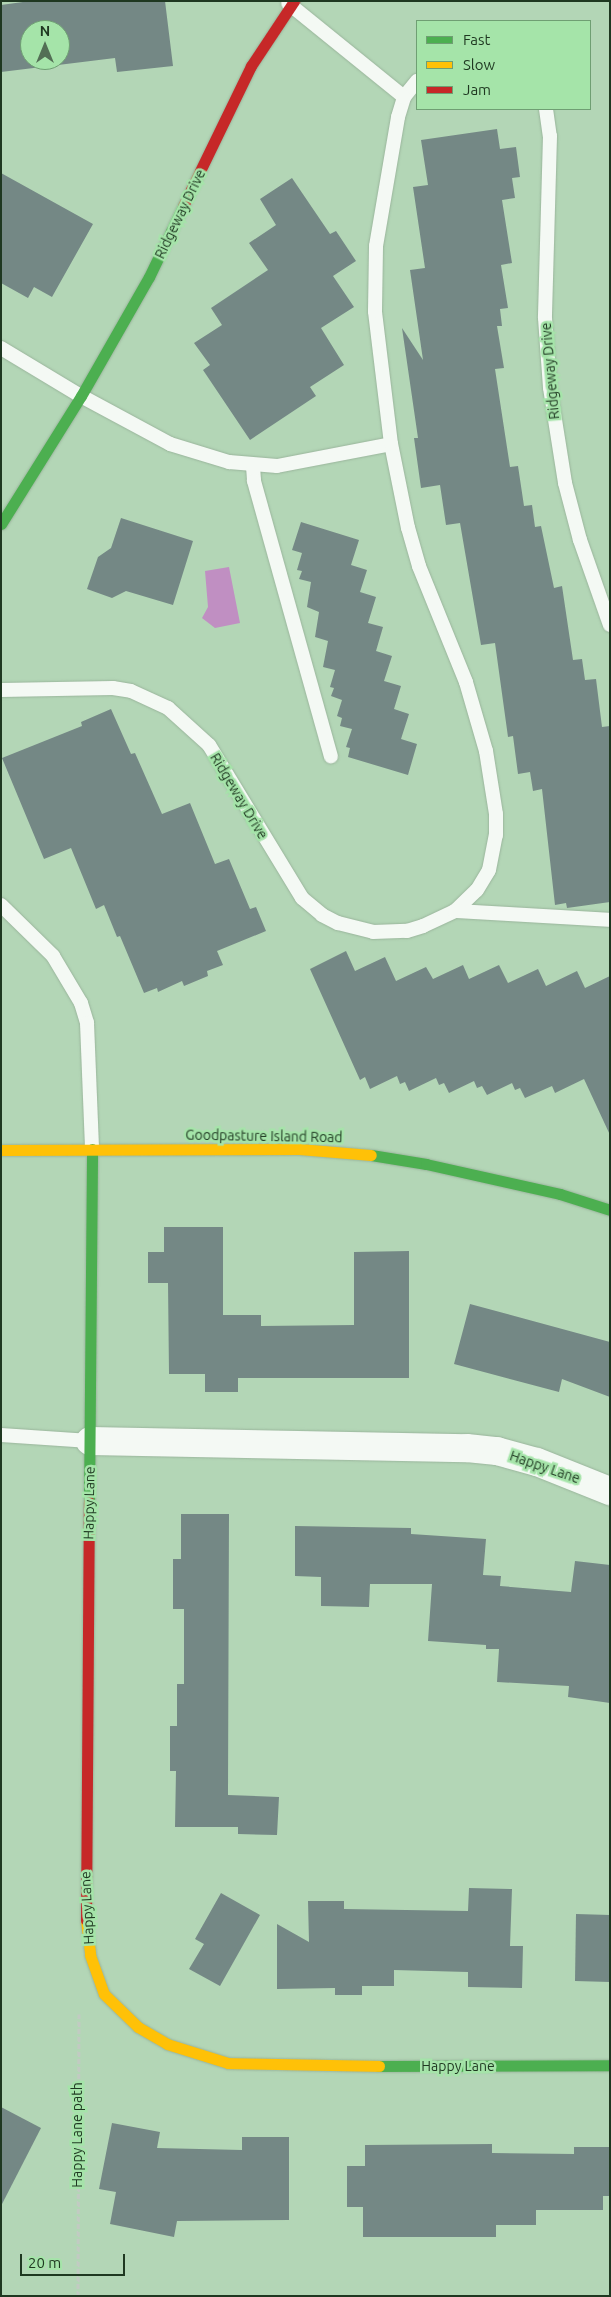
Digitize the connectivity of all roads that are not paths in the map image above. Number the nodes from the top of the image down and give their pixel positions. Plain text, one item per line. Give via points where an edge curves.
1 (290, 3) edge
2 (416, 82) edge
3 (404, 97) junction
4 (546, 110) edge
5 (1, 348) edge
6 (81, 396) junction
7 (391, 444) junction
8 (253, 466) junction
9 (1, 524) edge
10 (610, 625) edge
11 (1, 690) edge
12 (331, 756) dead end
13 (1, 905) edge
14 (455, 911) junction
15 (610, 920) edge
16 (92, 1148) junction
17 (1, 1150) edge
18 (610, 1210) edge
19 (1, 1435) edge
20 (90, 1441) junction
21 (610, 1490) edge
22 (610, 2066) edge

1 - 3 lane, Ridgeway Drive
1 - 6 street, Ridgeway Drive via 251,66 150,277
2 - 3 lane, Ridgeway Drive
3 - 7 lane, Ridgeway Drive via 375,262 375,311
4 - 10 lane, Ridgeway Drive via 550,136 545,318 550,388 565,483 582,548
5 - 6 lane
6 - 8 lane via 170,444
6 - 9 street, Ridgeway Drive
7 - 8 lane via 300,463
7 - 14 lane, Ridgeway Drive via 412,547 466,682 494,792 496,835 489,870 477,890
8 - 12 lane via 254,482
11 - 14 lane, Ridgeway Drive via 113,688 131,691 168,708 209,745 289,878 306,902 322,915 355,929 390,932 424,926
13 - 16 lane via 53,956 80,1003 87,1023
14 - 15 lane, Ridgeway Drive
16 - 17 street, Goodpasture Island Road
16 - 18 street, Goodpasture Island Road via 299,1148 356,1153 426,1164 541,1190
16 - 20 street, Happy Lane
19 - 20 lane
20 - 21 street, Happy Lane via 487,1450 537,1462
20 - 22 street, Happy Lane via 85,1908 90,1956 96,1978 109,2000 138,2027 198,2056 228,2063 261,2066

